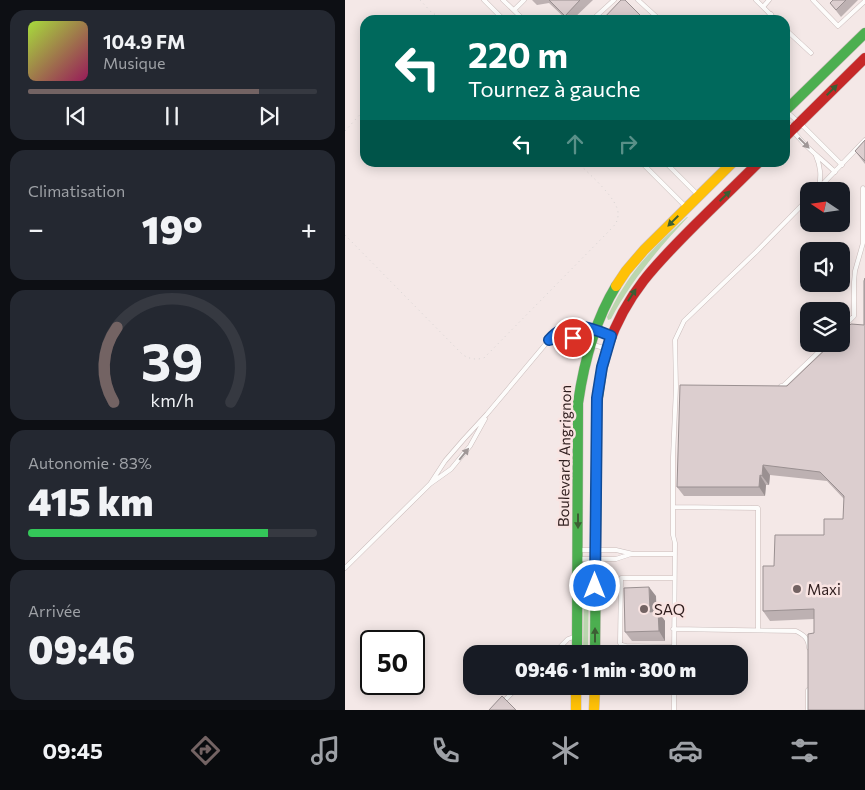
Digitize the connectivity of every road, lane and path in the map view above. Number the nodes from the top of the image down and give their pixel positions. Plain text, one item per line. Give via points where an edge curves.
1 (419, 0) edge
2 (484, 0) edge
3 (503, 0) edge
4 (524, 0) edge
5 (614, 0) edge
6 (638, 0) edge
7 (756, 0) edge
8 (769, 0) edge
9 (813, 0) edge
10 (865, 1) edge
11 (763, 7) junction
12 (514, 10) junction
13 (433, 14) joint
14 (771, 14) edge
15 (438, 15) edge
16 (499, 15) edge
17 (518, 15) edge
18 (598, 15) edge
19 (654, 15) edge
20 (865, 32) edge
21 (790, 34) edge
22 (811, 53) dead end
23 (865, 58) edge
24 (790, 106) edge
25 (360, 114) edge
26 (792, 129) edge
27 (345, 131) edge
28 (865, 140) edge
29 (816, 156) junction
30 (842, 165) junction
31 (582, 167) edge
32 (646, 167) edge
33 (670, 167) edge
34 (728, 167) edge
35 (754, 167) edge
36 (835, 172) junction
37 (819, 182) edge
38 (825, 182) edge
39 (863, 188) dead end
40 (699, 196) junction
41 (800, 207) edge
42 (686, 208) junction
43 (345, 235) edge
44 (850, 320) edge
45 (594, 330) junction
46 (611, 336) junction
47 (549, 340) junction
48 (589, 343) junction
49 (607, 349) junction
50 (819, 352) edge
51 (774, 386) edge
52 (676, 387) junction
53 (686, 387) edge
54 (487, 414) junction
55 (430, 484) junction
56 (673, 507) junction
57 (577, 554) junction
58 (595, 554) junction
59 (633, 554) junction
60 (675, 554) junction
61 (345, 568) edge
62 (674, 578) junction
63 (673, 629) junction
64 (758, 630) junction
65 (577, 635) junction
66 (562, 645) edge
67 (577, 645) edge
68 (595, 645) edge
69 (622, 645) edge
70 (673, 645) edge
71 (809, 653) edge
72 (808, 682) edge
73 (510, 695) edge
74 (576, 695) edge
75 (595, 695) edge
76 (674, 695) edge
77 (500, 704) edge
78 (576, 710) edge
79 (594, 710) edge
80 (674, 710) edge
81 (808, 710) edge

1 - 13 path
2 - 16 lane
3 - 12 lane
4 - 12 lane
5 - 18 lane
6 - 19 lane
7 - 11 lane
8 - 11 lane
9 - 10 lane via 839,26
11 - 14 lane
12 - 17 lane
13 - 15 path
20 - 24 main road
21 - 22 lane
26 -> 23 main road
25 - 27 path
26 -> 29 lane
26 - 30 lane
28 - 30 lane
29 - 36 lane
29 - 37 lane via 821,172
30 - 36 lane
31 - 43 path via 612,198 619,213 617,221 483,358 469,359 463,355
32 - 42 lane
33 - 40 lane
34 - 40 main road, Boulevard Angrignon
46 -> 35 main road via 625,306 650,271
36 - 38 lane
39 - 44 lane via 863,243 853,282 854,316
40 - 42 main road, Boulevard Angrignon
41 - 52 lane via 684,321 675,340
42 -> 45 main road, Boulevard Angrignon via 627,270
45 - 46 lane
45 - 47 lane via 580,326 563,329
45 - 48 main road, Boulevard Angrignon
46 - 49 main road
47 - 48 lane via 566,337
47 - 54 lane
48 - 49 lane
48 -> 57 main road, Boulevard Angrignon via 578,403
49 - 58 main road via 597,398
50 - 51 lane via 783,386
52 - 53 lane
52 - 56 lane
54 - 55 lane via 445,461
55 -> 54 lane via 451,469 470,446
55 - 61 lane
56 - 60 lane
56 - 64 lane via 759,508
57 - 58 lane
57 - 58 lane
57 - 65 main road, Boulevard Angrignon
58 - 59 lane via 616,550
58 - 59 lane via 616,558
68 -> 58 main road
59 - 60 lane
60 - 62 lane
62 - 63 lane
62 - 69 lane via 621,578
63 - 64 lane
63 - 70 lane
64 - 71 lane via 803,634 807,638
65 - 66 lane
65 - 67 main road, Boulevard Angrignon
72 - 81 lane
73 - 77 lane
74 - 78 main road
75 - 79 main road
76 - 80 lane

